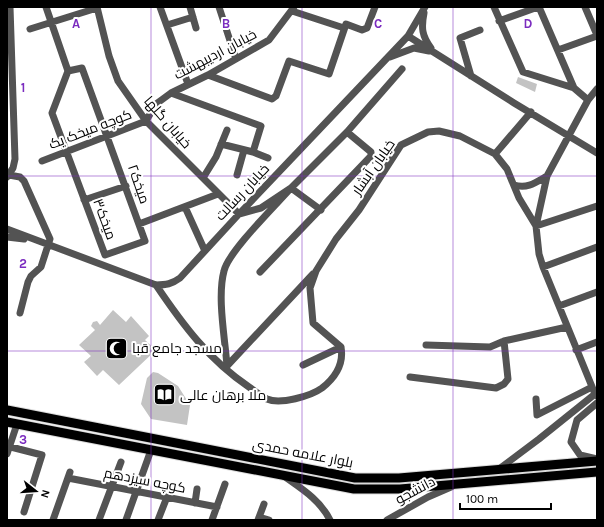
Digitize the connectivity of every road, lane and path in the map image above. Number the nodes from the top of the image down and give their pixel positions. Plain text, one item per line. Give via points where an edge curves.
1 (10, 7) edge
2 (46, 7) edge
3 (160, 7) edge
4 (190, 7) edge
5 (219, 7) edge
6 (376, 7) edge
7 (494, 7) edge
8 (539, 7) edge
9 (585, 7) edge
10 (97, 8) edge
11 (423, 8) edge
12 (293, 9) edge
13 (193, 16) junction
14 (499, 21) junction
15 (51, 22) junction
16 (167, 25) junction
17 (345, 26) junction
18 (196, 28) dead end
19 (30, 29) dead end
20 (480, 30) dead end
21 (408, 36) junction
22 (597, 36) edge
23 (558, 50) junction
24 (437, 54) junction
25 (236, 58) junction
26 (386, 59) junction
27 (402, 70) dead end
28 (68, 71) junction
29 (208, 75) junction
30 (471, 76) junction
31 (188, 84) junction
32 (574, 88) junction
33 (597, 89) edge
34 (171, 93) junction
35 (588, 100) junction
36 (531, 112) junction
37 (146, 121) junction
38 (227, 130) dead end
39 (347, 132) junction
40 (568, 135) junction
41 (108, 136) junction
42 (221, 144) junction
43 (244, 150) junction
44 (66, 152) junction
45 (253, 152) junction
46 (597, 153) edge
47 (495, 154) junction
48 (268, 158) dead end
49 (42, 161) dead end
50 (237, 175) dead end
51 (8, 176) edge
52 (547, 176) junction
53 (202, 178) junction
54 (514, 185) junction
55 (126, 186) junction
56 (291, 188) junction
57 (218, 194) junction
58 (84, 200) junction
59 (185, 207) junction
60 (597, 207) edge
61 (321, 210) junction
62 (239, 214) junction
63 (139, 224) junction
64 (536, 226) junction
65 (7, 230) edge
66 (7, 237) edge
67 (34, 241) junction
68 (145, 241) joint
69 (47, 246) junction
70 (597, 247) edge
71 (205, 250) junction
72 (543, 267) junction
73 (316, 271) junction
74 (260, 272) dead end
75 (156, 285) junction
76 (597, 292) edge
77 (558, 306) junction
78 (20, 313) dead end
79 (567, 328) junction
80 (504, 341) junction
81 (597, 342) edge
82 (426, 345) dead end
83 (341, 346) junction
84 (576, 350) junction
85 (303, 365) dead end
86 (226, 367) junction
87 (410, 377) dead end
88 (595, 392) edge
89 (536, 399) dead end
90 (597, 403) edge
91 (7, 410) edge
92 (7, 422) edge
93 (17, 424) junction
94 (8, 449) edge
95 (151, 450) junction
96 (597, 460) edge
97 (121, 462) dead end
98 (495, 470) junction
99 (597, 472) edge
100 (283, 476) junction
101 (225, 484) dead end
102 (455, 485) junction
103 (111, 486) junction
104 (197, 489) dead end
105 (136, 491) junction
106 (167, 497) junction
107 (195, 503) junction
108 (264, 504) dead end
109 (217, 507) junction
110 (24, 512) dead end
111 (259, 519) edge
112 (53, 520) edge
113 (99, 520) edge
114 (126, 520) edge
115 (158, 520) edge
116 (212, 520) edge
117 (269, 520) edge
118 (330, 520) edge
119 (387, 520) edge

1 - 51 street via 15,159
2 - 15 street
3 - 16 street
4 - 13 street
5 - 25 street
6 - 17 street via 367,28 362,30
7 - 14 street
8 - 14 street
8 - 23 street
9 - 22 street
10 - 15 street
10 - 37 street, خیابان گلها via 118,81
11 - 21 street, خیابان رسالت
11 - 24 street via 423,36
12 - 17 street
12 - 25 street, خیابان اردیبهشت via 269,40
13 - 16 street
13 - 18 street
14 - 32 street via 523,72
15 - 19 street
15 - 28 street
16 - 31 street
17 - 29 street via 329,74 289,61 276,96 272,99
20 - 30 street via 460,38
21 - 24 street
21 - 26 street, خیابان رسالت
22 - 23 street
23 - 32 street
24 - 26 street via 414,48
24 - 30 street
25 - 29 street, خیابان اردیبهشت
26 - 62 street, خیابان رسالت
27 - 39 street
28 - 41 street, میخک۲ via 82,68
28 - 44 street, میخک۳ via 52,113
29 - 31 street, خیابان اردیبهشت
30 - 36 street
31 - 34 street, خیابان اردیبهشت
32 - 35 street
33 - 35 street, خیابان آبشار
34 - 37 street, خیابان اردیبهشت via 156,104
34 - 45 street via 261,126
35 - 40 street, خیابان آبشار
36 - 40 street
36 - 47 street
37 - 41 street, کوچه میخک یک
37 - 53 street, خیابان گلها
38 - 42 street
39 - 56 street
39 - 61 street via 370,152 371,156
40 - 46 street
40 - 52 street, خیابان آبشار
41 - 44 street, کوچه میخک یک
41 - 55 street, میخک۲
42 - 43 street
42 - 53 street
43 - 45 street
43 - 50 street
44 - 49 street, کوچه میخک یک
44 - 58 street, میخک۳
45 - 48 street
47 - 54 street, خیابان آبشار via 507,169
47 - 73 street, خیابان آبشار via 460,136 439,130 428,132 401,145
51 - 69 street via 24,181 50,239
52 - 54 street via 525,187
52 - 64 street, خیابان آبشار
53 - 57 street, خیابان گلها
54 - 64 street, خیابان آبشار
55 - 58 street
55 - 63 street, میخک۲
56 - 61 street
56 - 62 street via 261,208
56 - 86 street via 234,253 224,269 221,287
57 - 59 street
57 - 62 street, خیابان گلها
58 - 68 street, میخک۳ via 105,255
59 - 63 street
59 - 71 street
60 - 64 street
61 - 74 street
62 - 71 street, خیابان رسالت
63 - 68 street, میخک۲
64 - 72 street, خیابان آبشار
65 - 67 street
66 - 67 street
67 - 69 street
69 - 75 street
69 - 78 street via 41,267 28,282
70 - 72 street
71 - 75 street, خیابان رسالت via 180,278 165,285
72 - 77 street, خیابان آبشار
73 - 83 street, خیابان آبشار via 310,288 313,323
73 - 86 street
75 - 86 street via 205,352
76 - 77 street
77 - 79 street, خیابان آبشار
79 - 80 street
79 - 84 street, خیابان آبشار
80 - 82 street via 490,347
80 - 87 street via 508,379 496,388
81 - 84 street
83 - 85 street
83 - 86 street via 343,358 333,379 317,391 292,400 268,400
84 - 88 street, خیابان آبشار
88 - 89 street via 537,415
88 - 98 street via 505,466
90 - 96 street via 577,420 570,442 580,455
91 - 98 main road, بلوار علامه حمدی via 355,478 386,479
92 - 93 main road, بلوار علامه حمدی
93 - 94 street
93 - 95 main road, بلوار علامه حمدی
94 - 110 street via 42,455
95 - 100 main road, بلوار علامه حمدی
95 - 105 street
96 - 98 main road, بلوار علامه حمدی
97 - 103 street
99 - 102 main road, بلوار علامه حمدی
100 - 102 main road, بلوار علامه حمدی via 367,490
100 - 118 street via 311,495
101 - 109 street
102 - 119 street, دانشجو
103 - 105 street, کوچه سیزدهم
103 - 112 street, کوچه سیزدهم via 69,475
103 - 113 street
104 - 107 street
105 - 106 street, کوچه سیزدهم
105 - 114 street
106 - 107 street, کوچه سیزدهم
106 - 115 street
107 - 109 street, کوچه سیزدهم
108 - 111 street
109 - 116 street
111 - 117 street

